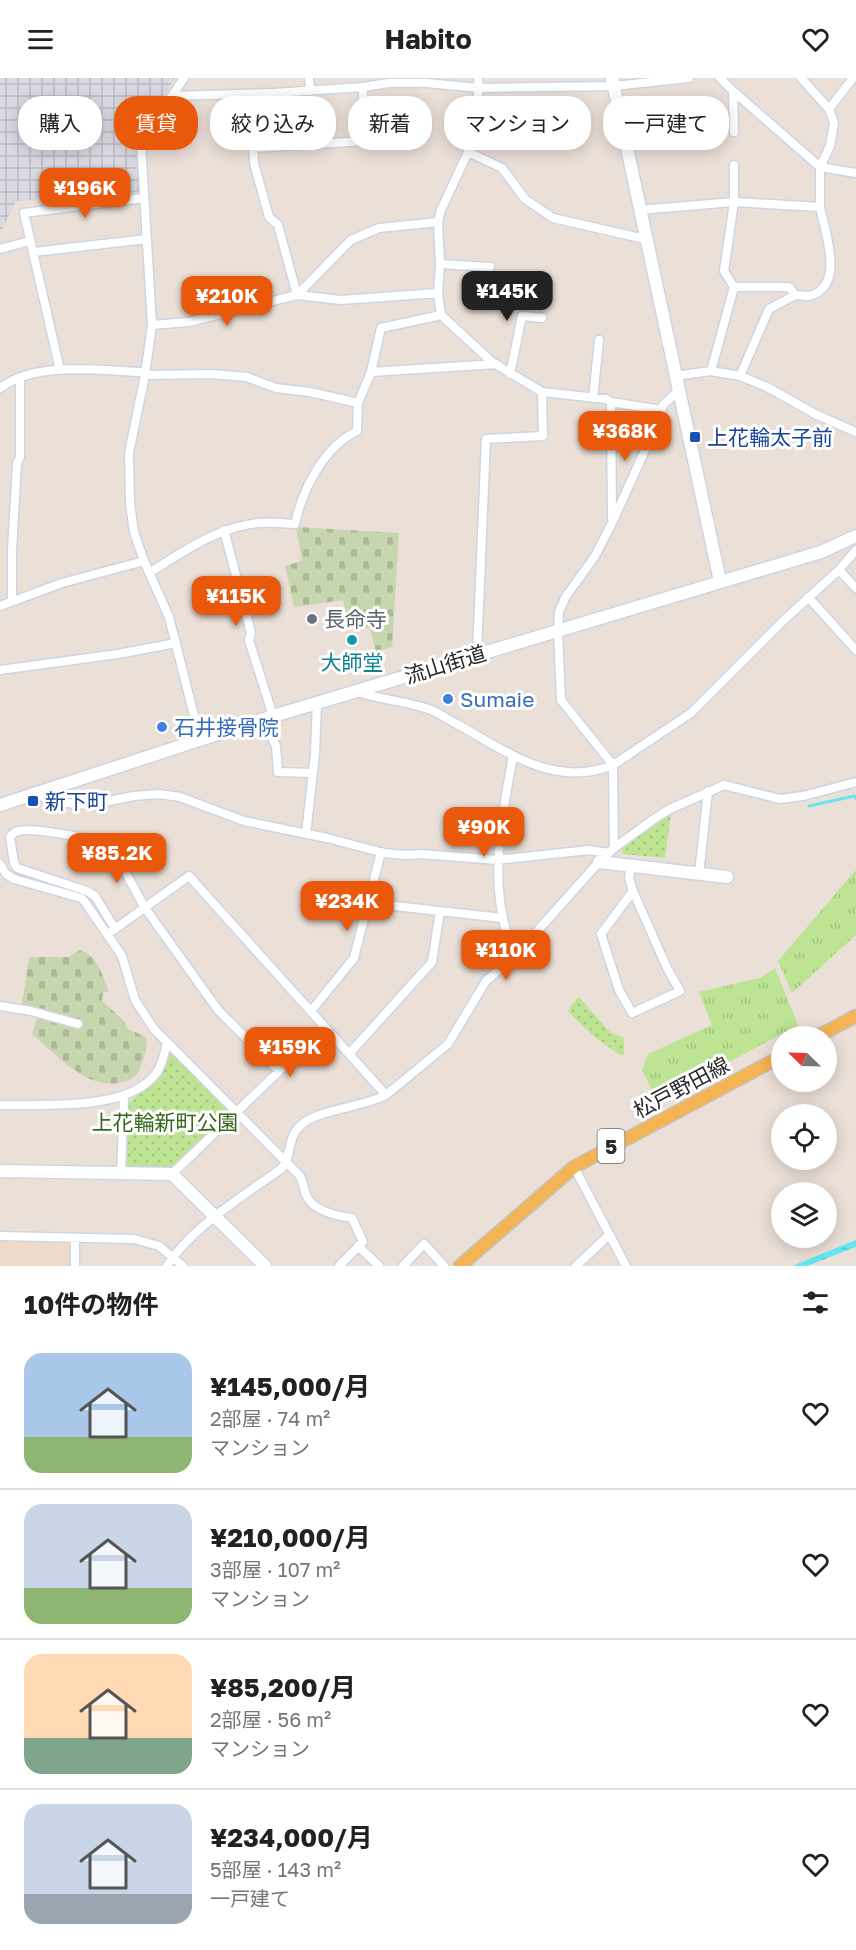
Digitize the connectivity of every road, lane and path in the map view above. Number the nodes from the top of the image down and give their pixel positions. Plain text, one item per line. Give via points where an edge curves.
1 (184, 78) edge
2 (309, 78) edge
3 (478, 78) edge
4 (688, 78) edge
5 (720, 78) edge
6 (801, 78) edge
7 (853, 78) edge
8 (613, 82) edge
9 (363, 87) junction
10 (479, 88) junction
11 (310, 91) junction
12 (733, 91) junction
13 (274, 93) junction
14 (172, 96) joint
15 (274, 96) edge
16 (829, 109) junction
17 (734, 132) dead end
18 (336, 143) edge
19 (141, 150) edge
20 (253, 150) edge
21 (468, 152) junction
22 (734, 165) dead end
23 (820, 167) junction
24 (856, 173) edge
25 (144, 198) junction
26 (735, 202) junction
27 (820, 207) junction
28 (639, 210) junction
29 (438, 222) junction
30 (147, 238) junction
31 (645, 239) junction
32 (30, 241) junction
33 (0, 249) edge
34 (34, 252) junction
35 (440, 264) junction
36 (490, 267) dead end
37 (734, 287) junction
38 (438, 293) junction
39 (297, 295) junction
40 (795, 295) junction
41 (441, 315) junction
42 (542, 318) dead end
43 (152, 325) junction
44 (599, 340) dead end
45 (496, 364) junction
46 (60, 370) junction
47 (711, 371) junction
48 (371, 372) junction
49 (145, 373) junction
50 (510, 374) junction
51 (675, 376) junction
52 (740, 376) junction
53 (20, 377) junction
54 (0, 388) edge
55 (678, 391) junction
56 (542, 392) junction
57 (593, 398) junction
58 (611, 402) junction
59 (358, 403) junction
60 (661, 410) junction
61 (856, 432) edge
62 (612, 523) junction
63 (224, 530) junction
64 (856, 536) edge
65 (856, 550) edge
66 (144, 561) junction
67 (838, 570) junction
68 (149, 573) junction
69 (720, 581) junction
70 (856, 588) edge
71 (808, 597) junction
72 (12, 601) junction
73 (0, 606) edge
74 (558, 631) junction
75 (176, 643) junction
76 (856, 650) edge
77 (477, 654) junction
78 (0, 670) edge
79 (355, 691) junction
80 (317, 703) junction
81 (271, 717) junction
82 (200, 740) junction
83 (513, 756) junction
84 (613, 765) junction
85 (313, 773) junction
86 (856, 782) edge
87 (708, 790) junction
88 (38, 793) junction
89 (0, 805) edge
90 (306, 834) junction
91 (611, 850) junction
92 (381, 852) junction
93 (497, 860) junction
94 (598, 862) junction
95 (0, 864) edge
96 (631, 866) junction
97 (699, 874) junction
98 (727, 877) dead end
99 (633, 891) junction
100 (368, 903) junction
101 (145, 908) junction
102 (440, 911) junction
103 (502, 918) junction
104 (112, 931) junction
105 (515, 956) junction
106 (0, 1006) edge
107 (311, 1011) junction
108 (856, 1016) edge
109 (78, 1024) dead end
110 (837, 1026) edge
111 (325, 1027) junction
112 (167, 1042) junction
113 (349, 1054) junction
114 (771, 1062) edge
115 (279, 1071) junction
116 (386, 1095) junction
117 (124, 1096) junction
118 (0, 1105) edge
119 (237, 1111) junction
120 (287, 1162) junction
121 (574, 1167) junction
122 (0, 1171) edge
123 (121, 1173) junction
124 (172, 1174) junction
125 (215, 1216) junction
126 (609, 1235) junction
127 (0, 1236) edge
128 (75, 1238) junction
129 (358, 1246) junction
130 (173, 1256) junction
131 (75, 1266) edge
132 (167, 1266) edge
133 (183, 1266) edge
134 (266, 1266) edge
135 (339, 1266) edge
136 (379, 1266) edge
137 (403, 1266) edge
138 (444, 1266) edge
139 (460, 1266) edge
140 (576, 1266) edge
141 (626, 1266) edge

1 - 14 street
2 - 11 street
3 - 10 street
4 - 8 street
5 - 12 street
6 - 16 street
7 - 16 street
8 - 10 street
8 - 28 street
9 - 10 street via 427,83
9 - 11 street
9 - 18 street via 364,141
10 - 21 street
11 - 13 street
12 - 17 street
12 - 23 street
13 - 14 street
13 - 15 street
16 - 23 street via 834,123 830,146
19 - 25 street
20 - 39 street via 269,217 278,225
21 - 29 street
21 - 31 street via 502,168 525,199 553,218
22 - 26 street
23 - 24 street
23 - 27 street
25 - 30 street
25 - 32 street via 24,213
26 - 27 street
26 - 28 street
26 - 37 street via 724,271
27 - 40 street via 832,265 828,282 809,296
28 - 31 street
29 - 35 street
29 - 39 street via 379,228 351,240
30 - 34 street
30 - 43 street
31 - 51 street
32 - 33 street
32 - 34 street
34 - 46 street
35 - 36 street
35 - 38 street
37 - 40 street via 789,287
37 - 47 street
38 - 39 street via 341,300
38 - 41 street
39 - 43 street via 189,322
40 - 52 street via 769,309
41 - 45 street
41 - 48 street via 381,328
42 - 50 street via 522,316
43 - 49 street
44 - 57 street
45 - 48 street
45 - 50 street
46 - 49 street
46 - 53 street
47 - 51 street
47 - 52 street
48 - 59 street
49 - 59 street via 247,377 276,388
49 - 66 street via 129,453 134,532
50 - 56 street
51 - 55 street
52 - 61 street
53 - 54 street
53 - 72 street
55 - 60 street
55 - 69 street
56 - 57 street
56 - 77 street via 543,436 486,439
57 - 58 street
58 - 60 street
58 - 62 street
59 - 63 street via 357,430 344,437 322,462 299,505 295,524 258,523
60 - 62 street
62 - 74 street via 595,556 565,598
63 - 68 street
63 - 81 street
64 - 69 street, 流山街道 via 820,552
65 - 67 street
66 - 68 street
66 - 72 street
67 - 70 street
67 - 71 street
68 - 75 street
69 - 74 street, 流山街道
71 - 76 street
71 - 84 street via 691,713
72 - 73 street
74 - 77 street, 流山街道
74 - 84 street via 561,700
75 - 78 street
75 - 82 street
77 - 79 street, 流山街道
79 - 80 street, 流山街道
79 - 83 street via 432,710
80 - 81 street, 流山街道
80 - 85 street
81 - 82 street, 流山街道
81 - 85 street via 278,772
82 - 88 street, 流山街道
83 - 84 street via 559,772 588,772
83 - 93 street
84 - 91 street
85 - 90 street
86 - 87 street via 780,799 724,785
87 - 91 street via 670,809
87 - 97 street
88 - 89 street, 流山街道
88 - 90 street via 48,801 88,805 134,796 180,796 244,821
90 - 92 street
91 - 93 street
91 - 94 street
92 - 93 street
92 - 100 street
93 - 103 street
94 - 96 street
94 - 105 street
95 - 104 street via 14,879 81,898
96 - 97 street
96 - 99 street
97 - 98 street
99 - 99 street via 601,934 619,990 632,1013 680,991
100 - 102 street
100 - 107 street via 354,958
101 - 104 street
101 - 104 street via 111,846 51,833 20,830 12,834 17,868 95,896
101 - 107 street via 189,876
101 - 115 street via 218,1010
102 - 103 street
102 - 113 street via 432,962
103 - 105 street
104 - 112 street via 135,1000
105 - 116 street via 486,981 448,1044
106 - 109 street
107 - 111 street
108 - 110 main road
111 - 113 street
111 - 115 street
112 - 117 street via 157,1072 131,1095
112 - 119 street
113 - 116 street
114 - 121 main road, 松戸野田線 / 5
115 - 119 street
116 - 120 street via 309,1118 294,1133
117 - 118 street via 94,1103
117 - 123 street
119 - 120 street
119 - 124 street
120 - 125 street
120 - 129 street via 300,1176 310,1201 332,1214 352,1218 363,1242
121 - 126 street
121 - 139 main road, 松戸野田線 / 5
122 - 123 street
123 - 124 street
124 - 125 street
125 - 130 street
125 - 134 street
126 - 140 street
126 - 141 street
127 - 128 street
128 - 130 street via 134,1239 159,1246
128 - 131 street
129 - 135 street
129 - 136 street
130 - 132 street
130 - 133 street
137 - 138 street via 424,1244

